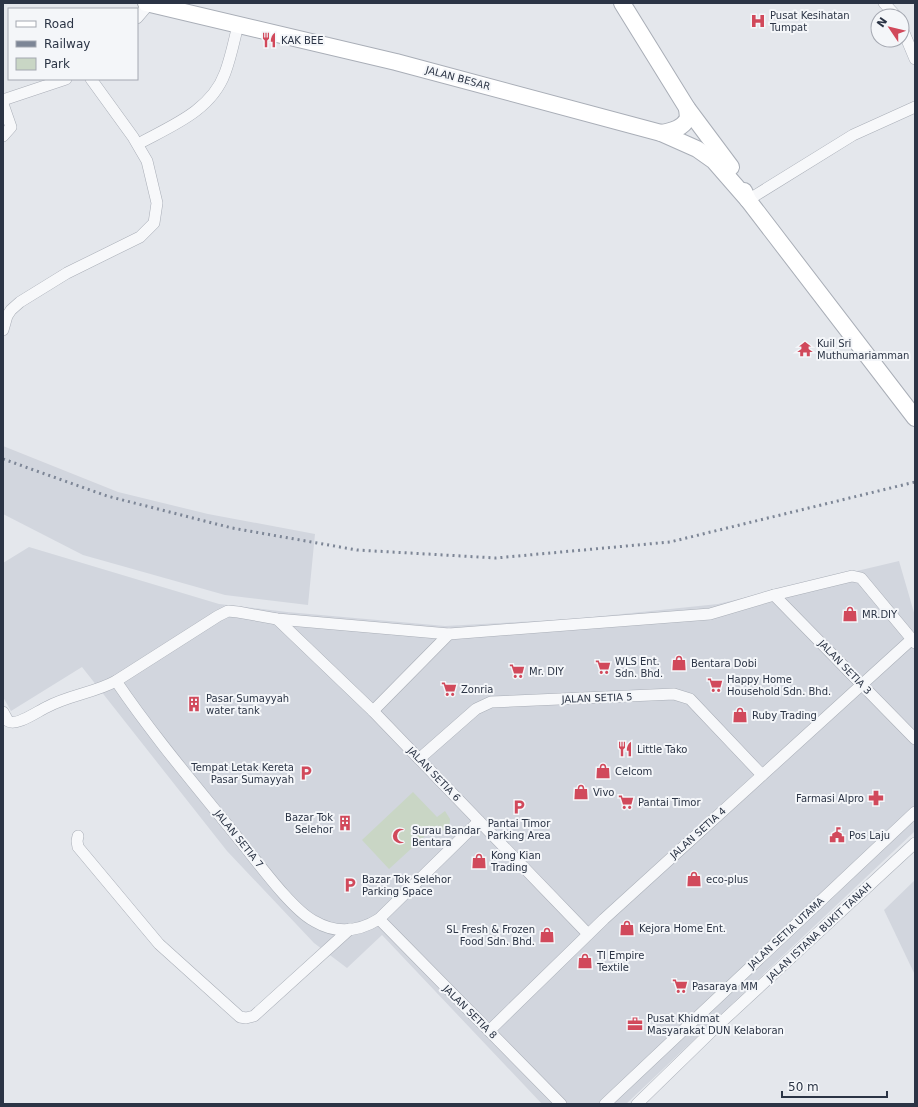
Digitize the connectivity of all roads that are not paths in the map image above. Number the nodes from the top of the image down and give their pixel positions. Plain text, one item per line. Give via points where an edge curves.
1 (622, 3) edge
2 (147, 4) edge
3 (171, 5) edge
4 (138, 17) edge
5 (238, 25) junction
6 (910, 47) edge
7 (915, 59) edge
8 (63, 80) edge
9 (92, 80) edge
10 (3, 100) edge
11 (3, 104) edge
12 (915, 107) edge
13 (687, 108) junction
14 (661, 133) junction
15 (3, 136) edge
16 (138, 144) junction
17 (748, 200) junction
18 (3, 330) edge
19 (915, 418) edge
20 (774, 595) junction
21 (277, 619) junction
22 (449, 634) junction
23 (913, 641) edge
24 (116, 681) junction
25 (861, 684) junction
26 (373, 711) junction
27 (3, 712) edge
28 (915, 739) edge
29 (419, 759) junction
30 (762, 775) junction
31 (915, 812) edge
32 (479, 821) junction
33 (78, 836) dead end
34 (915, 843) edge
35 (379, 919) junction
36 (350, 929) junction
37 (588, 934) junction
38 (489, 1031) junction
39 (561, 1104) edge
40 (605, 1104) edge
41 (637, 1104) edge

1 - 13 street
2 - 3 street, JALAN BESAR
2 - 4 street
3 - 5 street, JALAN BESAR
5 - 14 street, JALAN BESAR via 396,62
5 - 16 street via 225,73 208,101 193,114
6 - 7 street
8 - 10 street
9 - 16 street
11 - 15 street via 10,127
12 - 17 street via 853,135
13 - 14 street via 688,118 685,124
13 - 17 street via 738,176
14 - 17 street, JALAN BESAR via 697,149 714,161
16 - 18 street via 147,161 157,204 154,223 150,229 140,237 67,273 20,302 7,316
17 - 19 street
20 - 22 street via 710,614
20 - 23 street via 844,577 858,576
20 - 25 street, JALAN SETIA 3
21 - 22 street
21 - 24 street via 228,611
21 - 26 street, JALAN SETIA 6
22 - 26 street
23 - 25 street, JALAN SETIA 4
24 - 27 street via 103,688 53,703 17,723 8,721
24 - 36 street, JALAN SETIA 7 via 163,746 300,911 312,921 332,929
25 - 28 street, JALAN SETIA 3
25 - 30 street, JALAN SETIA 4
26 - 29 street, JALAN SETIA 6
29 - 30 street, JALAN SETIA 5 via 476,709 491,702 674,694 690,699
29 - 32 street, JALAN SETIA 6
30 - 37 street, JALAN SETIA 4
31 - 40 street, JALAN SETIA UTAMA
32 - 35 street, JALAN SETIA 7
32 - 37 street, JALAN SETIA 6
33 - 36 street via 78,847 159,944 240,1017 254,1016
34 - 41 street, JALAN ISTANA BUKIT TANAH
35 - 36 street, JALAN SETIA 7 via 360,928
35 - 38 street, JALAN SETIA 8
37 - 38 street, JALAN SETIA 4
38 - 39 street, JALAN SETIA 8

